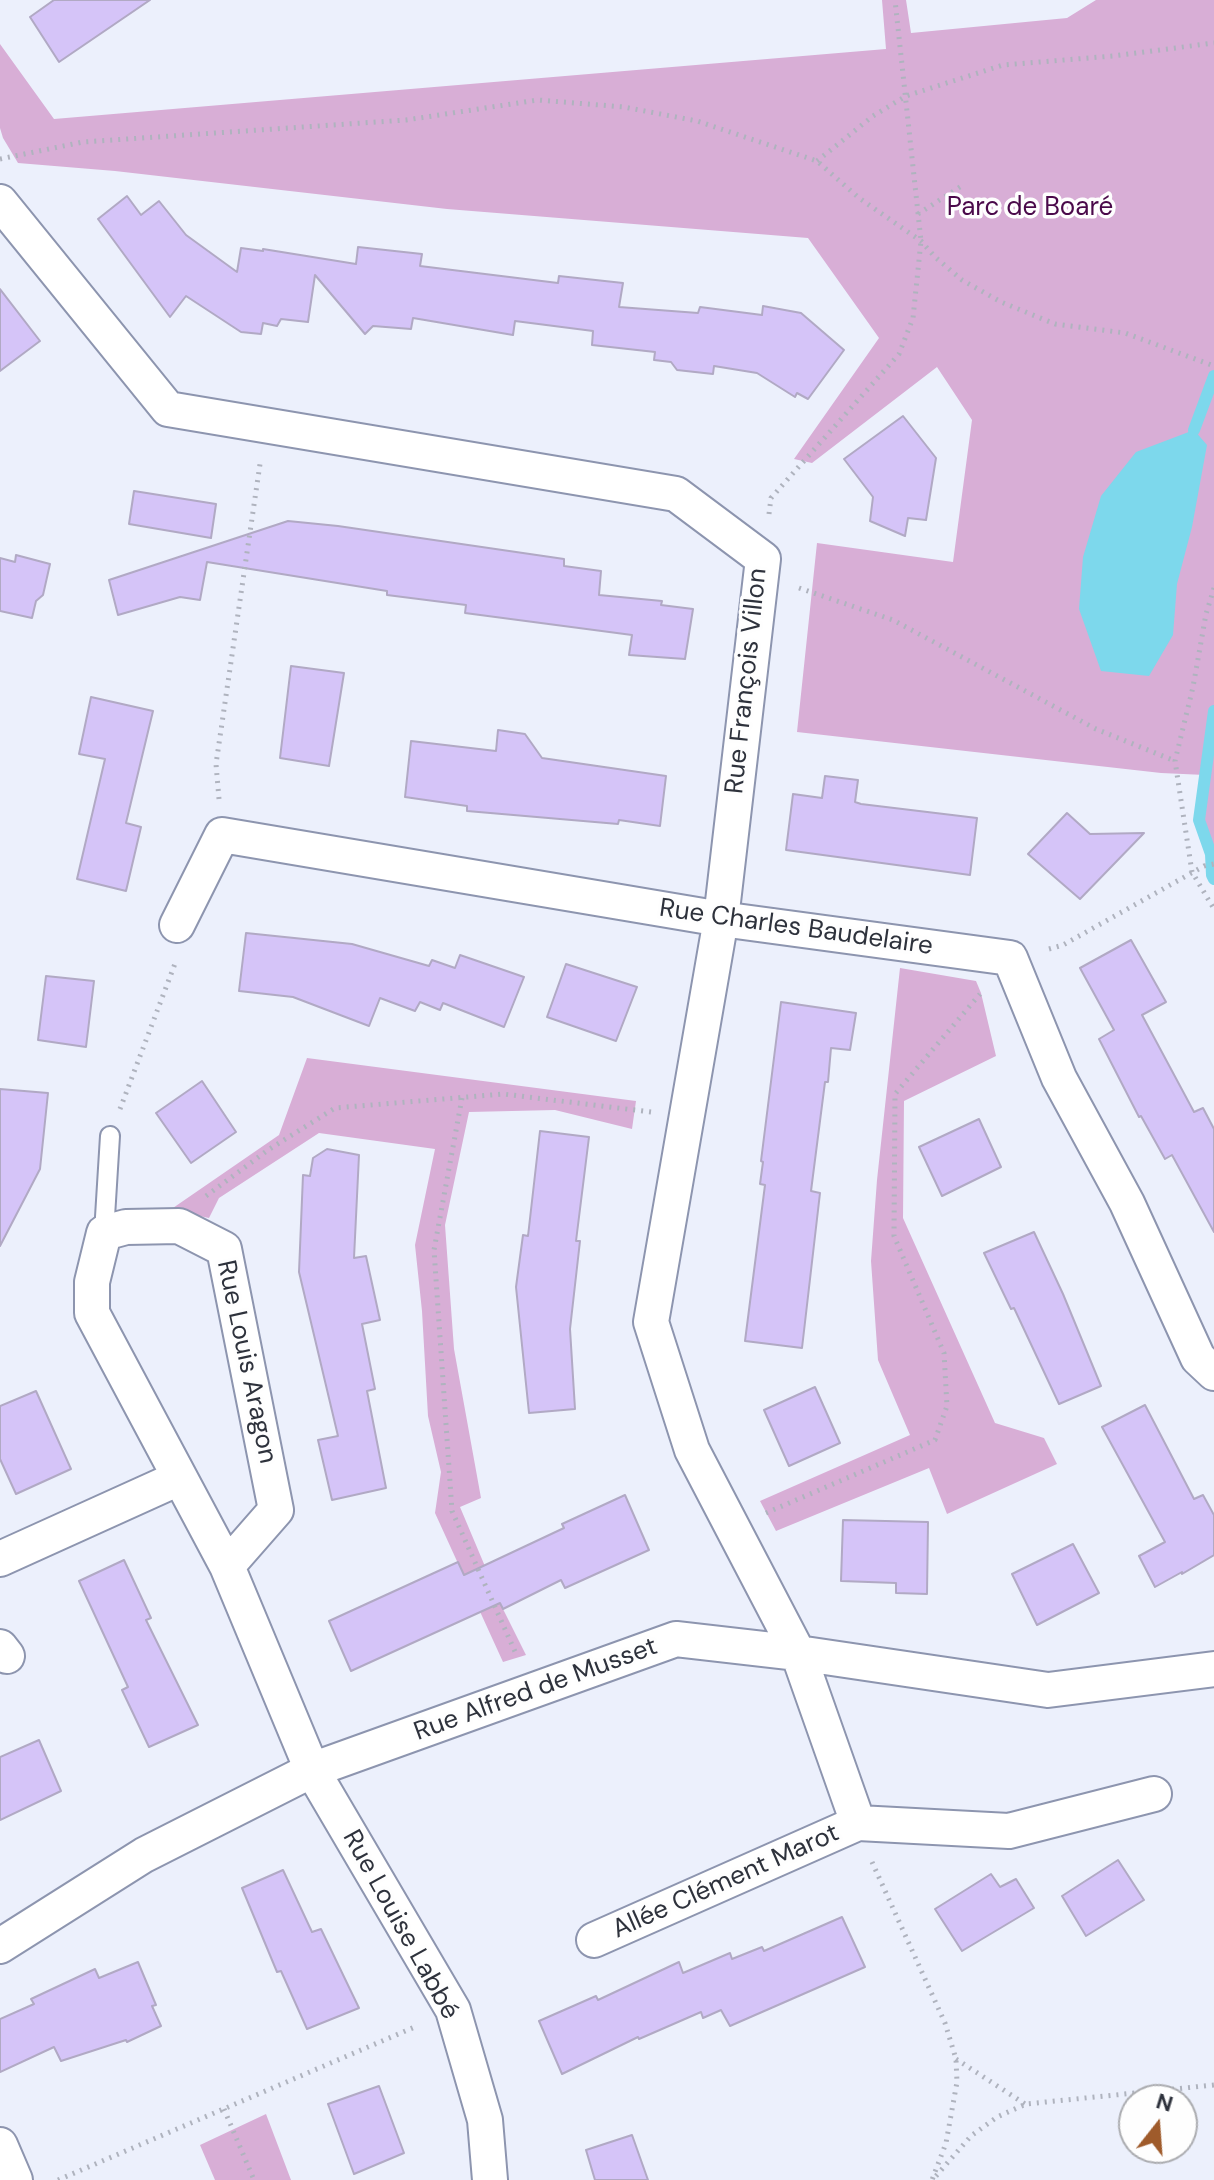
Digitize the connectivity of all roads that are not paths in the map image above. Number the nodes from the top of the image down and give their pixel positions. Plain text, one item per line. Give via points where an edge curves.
1 (0, 202) edge
2 (721, 919) junction
3 (177, 925) road end
4 (110, 1136) road end
5 (104, 1233) junction
6 (1214, 1373) edge
7 (179, 1478) junction
8 (0, 1559) edge
9 (227, 1566) junction
10 (798, 1653) junction
11 (1214, 1669) edge
12 (312, 1770) junction
13 (1154, 1794) dead end
14 (858, 1823) junction
15 (594, 1940) dead end
16 (0, 1946) edge
17 (0, 2145) edge
18 (15, 2180) edge
19 (490, 2180) edge

1 - 2 street, Rue François Villon via 168,409 676,494 762,568
2 - 3 street, Rue Charles Baudelaire via 222,835
2 - 6 street, Rue Charles Baudelaire via 1010,958 1059,1078 1127,1203 1198,1358
2 - 10 street, Rue François Villon via 651,1322 692,1450
4 - 5 lane
5 - 7 street via 92,1282 92,1313
5 - 9 street, Rue Louis Aragon via 179,1226 224,1249 276,1510
7 - 8 street
7 - 9 street
9 - 12 street
10 - 11 street, Rue Alfred de Musset via 1048,1690
10 - 12 street, Rue Alfred de Musset via 676,1639
10 - 14 street, Allée Clément Marot
12 - 16 street, Rue Alfred de Musset via 144,1855
12 - 19 street, Rue Louise Labbé via 453,2010 485,2120
13 - 14 street, Allée Clément Marot via 1009,1831
14 - 15 street, Allée Clément Marot
17 - 18 street

